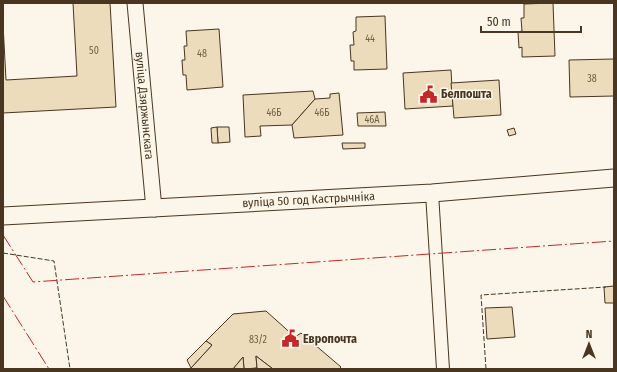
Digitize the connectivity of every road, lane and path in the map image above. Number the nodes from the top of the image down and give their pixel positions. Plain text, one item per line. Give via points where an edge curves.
1 (135, 3) edge
2 (614, 178) edge
3 (432, 193) junction
4 (154, 209) junction
5 (3, 216) edge
6 (443, 369) edge

1 - 4 street, вуліца Дзяржынскага
2 - 3 main road, вуліца 50 год Кастрычніка
3 - 4 main road, вуліца 50 год Кастрычніка
3 - 6 street
4 - 5 main road, вуліца 50 год Кастрычніка

